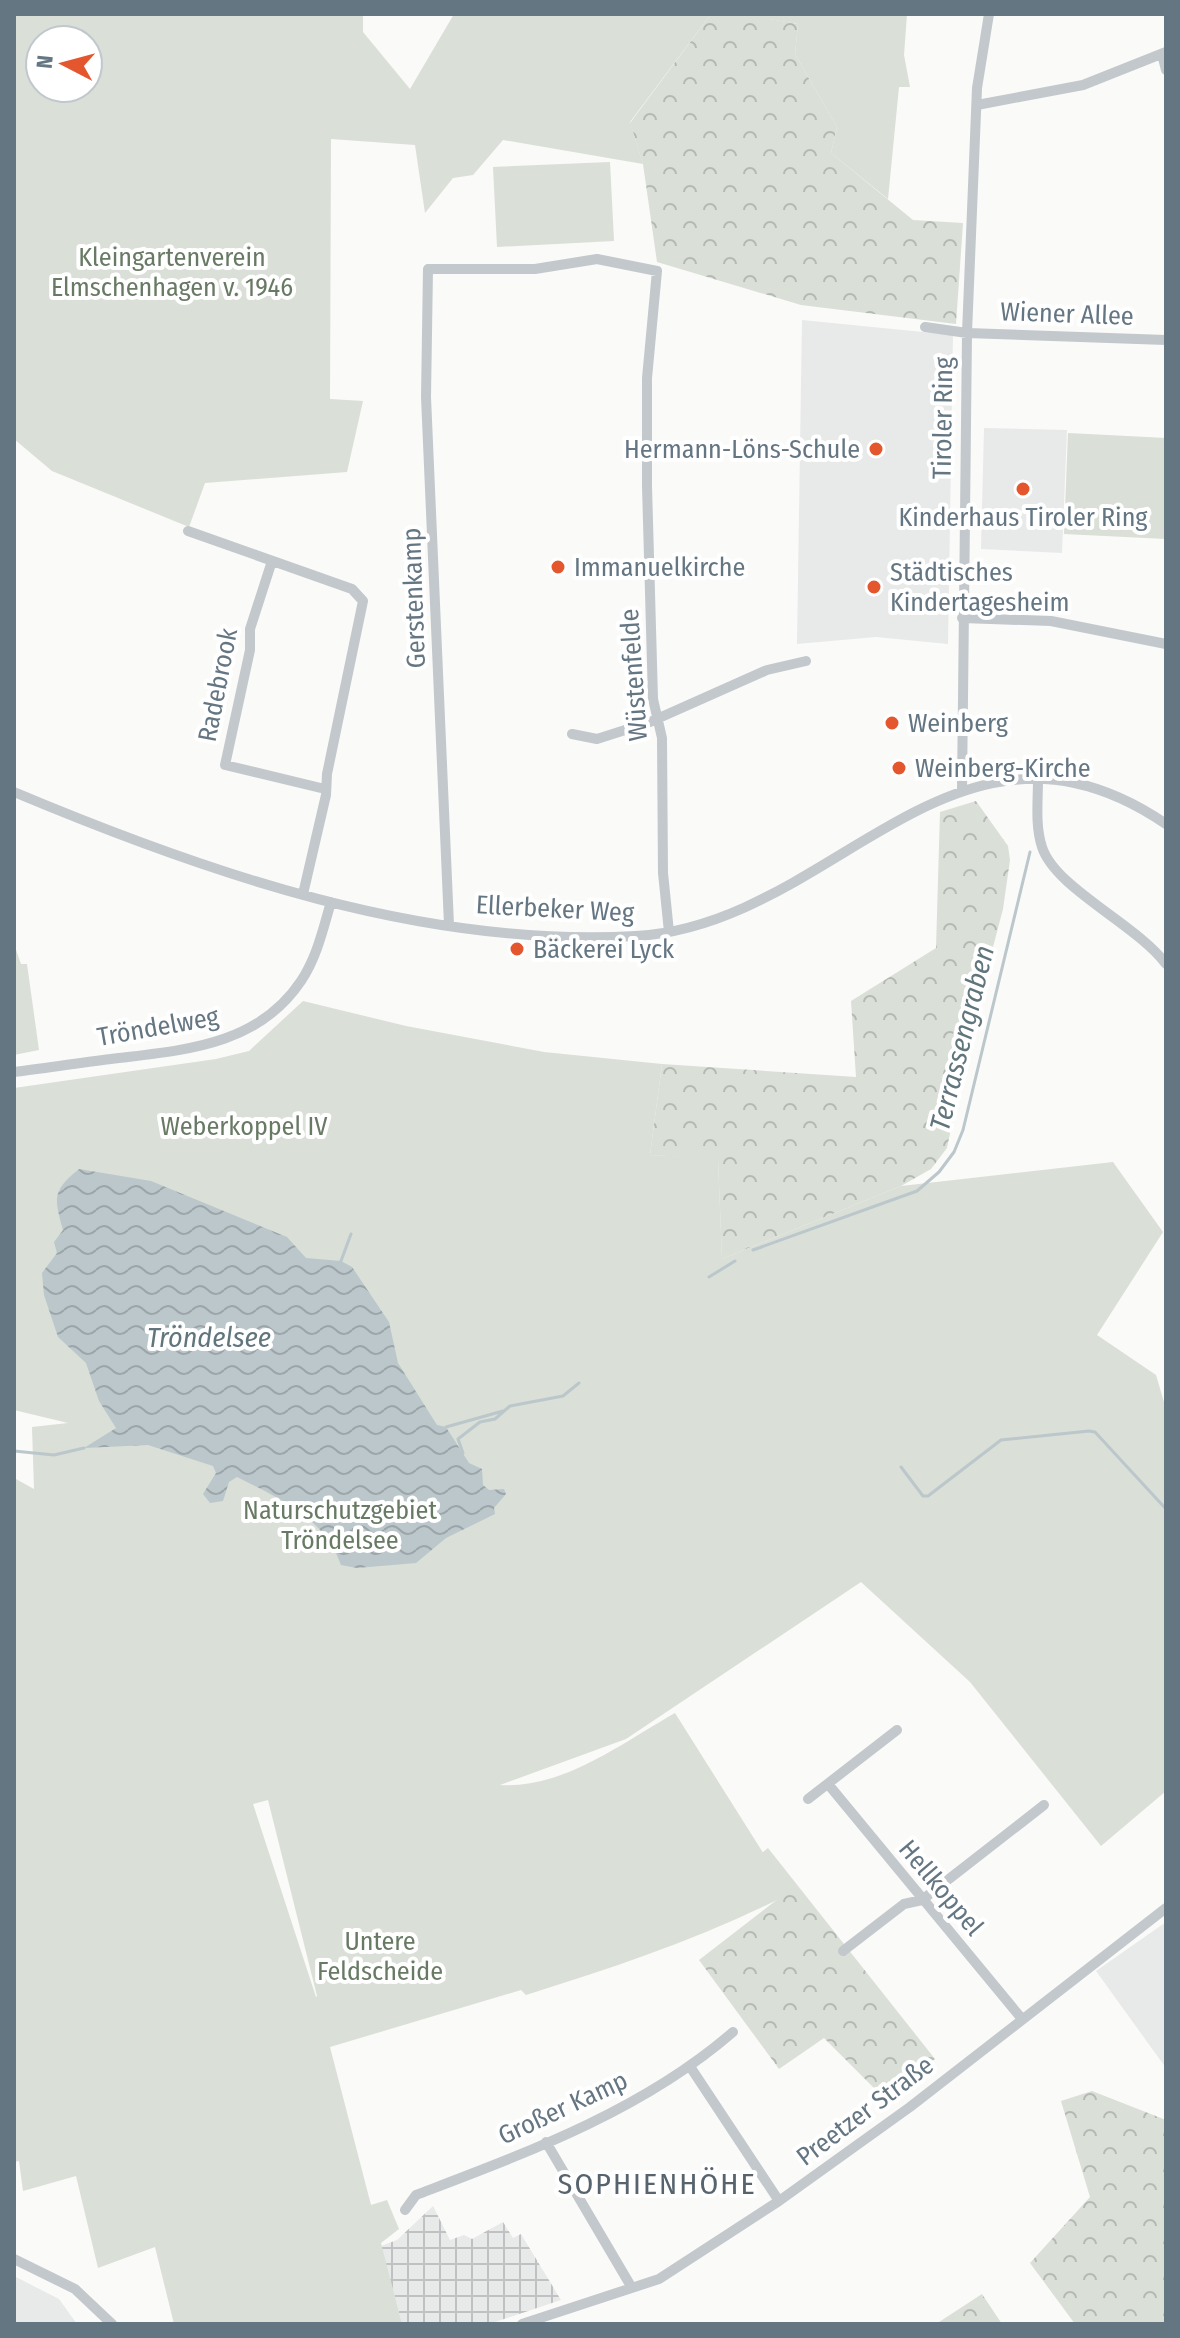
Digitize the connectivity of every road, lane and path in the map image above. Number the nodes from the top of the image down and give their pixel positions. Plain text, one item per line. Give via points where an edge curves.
1 (989, 14) edge
2 (1164, 53) edge
3 (1166, 70) edge
4 (977, 105) junction
5 (428, 269) joint
6 (925, 327) dead end
7 (967, 333) junction
8 (1166, 340) edge
9 (188, 531) dead end
10 (272, 561) junction
11 (962, 618) junction
12 (1166, 644) edge
13 (806, 661) dead end
14 (658, 717) junction
15 (572, 734) dead end
16 (1038, 779) junction
17 (325, 789) junction
18 (962, 790) junction
19 (14, 792) edge
20 (1166, 824) edge
21 (303, 894) junction
22 (331, 902) junction
23 (449, 925) junction
24 (669, 932) junction
25 (1166, 964) edge
26 (14, 1072) edge
27 (897, 1730) dead end
28 (828, 1784) junction
29 (808, 1799) dead end
30 (1044, 1805) dead end
31 (922, 1900) junction
32 (1166, 1908) edge
33 (843, 1951) dead end
34 (1022, 2019) junction
35 (733, 2032) dead end
36 (691, 2068) junction
37 (546, 2142) junction
38 (779, 2201) junction
39 (405, 2210) dead end
40 (14, 2259) edge
41 (632, 2288) junction
42 (112, 2324) edge
43 (522, 2324) edge

1 - 4 street, Tiroler Ring
2 - 3 street
2 - 4 street via 1083,85
4 - 7 street, Tiroler Ring
5 - 14 street, Wüstenfelde via 535,269 597,259 657,271 646,432 653,699
5 - 23 street, Gerstenkamp via 426,397
6 - 7 street, Wiener Allee
7 - 8 street, Wiener Allee
7 - 11 street, Tiroler Ring
9 - 10 street
10 - 17 street via 352,589 363,601
10 - 17 street, Radebrook via 250,629 225,765
11 - 12 street via 1065,623
11 - 18 street
13 - 14 street via 767,670
14 - 15 street via 597,739
14 - 24 street, Wüstenfelde
16 - 18 street, Ellerbeker Weg
16 - 20 street, Ellerbeker Weg via 1090,785
16 - 25 street via 1039,835 1055,871 1141,935
17 - 21 street
18 - 24 street, Ellerbeker Weg via 902,816 755,904
19 - 21 street, Ellerbeker Weg via 161,852
21 - 22 street, Ellerbeker Weg
22 - 23 street, Ellerbeker Weg via 392,918
22 - 26 street, Tröndelweg via 318,947 299,984 250,1029 204,1047
23 - 24 street, Ellerbeker Weg via 601,937
27 - 28 street
28 - 29 street
28 - 31 street, Hellkoppel
30 - 31 street
31 - 33 street via 904,1904
31 - 34 street, Hellkoppel
32 - 34 street, Preetzer Straße
34 - 38 street, Preetzer Straße
35 - 36 street, Großer Kamp
36 - 37 street, Großer Kamp
36 - 38 street
37 - 39 street, Großer Kamp via 416,2195
37 - 41 street
38 - 41 street, Preetzer Straße via 659,2279
40 - 42 street via 75,2289
41 - 43 street, Preetzer Straße

